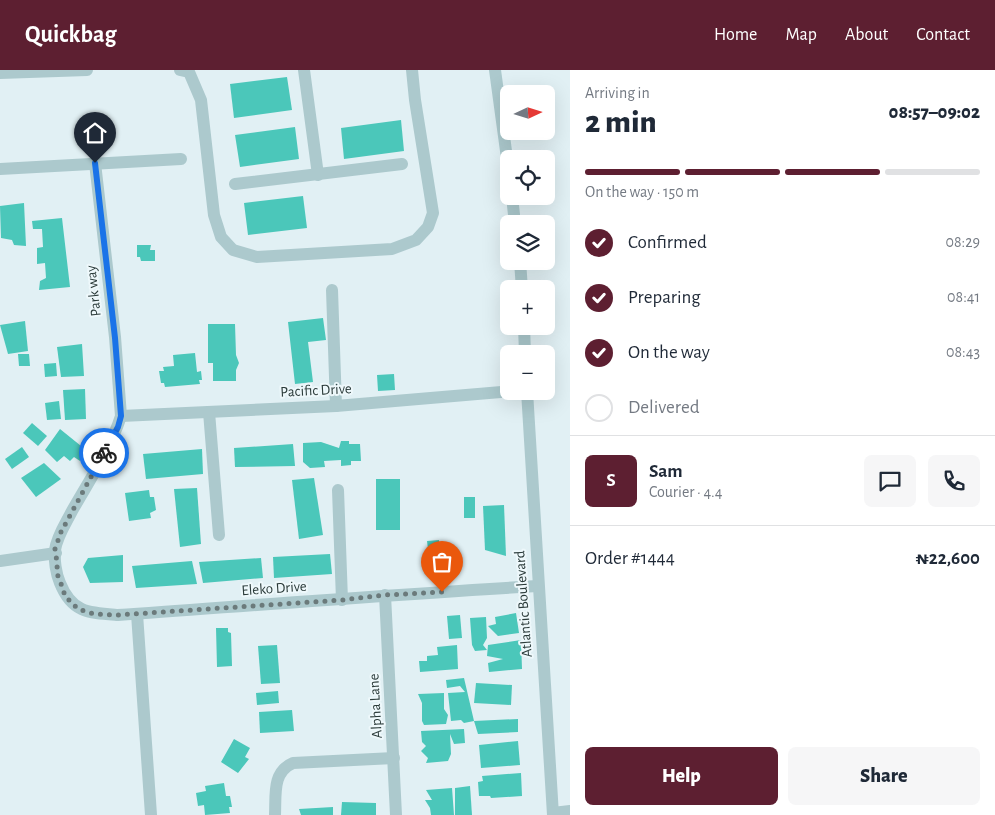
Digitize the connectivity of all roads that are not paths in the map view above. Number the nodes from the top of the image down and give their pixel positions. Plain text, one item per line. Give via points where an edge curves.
1 (87, 70) edge
2 (180, 70) edge
3 (304, 70) edge
4 (412, 70) edge
5 (495, 70) edge
6 (0, 73) edge
7 (506, 150) edge
8 (181, 159) dead end
9 (95, 163) junction
10 (402, 164) dead end
11 (0, 169) edge
12 (318, 175) junction
13 (235, 184) dead end
14 (332, 290) dead end
15 (500, 392) edge
16 (528, 400) edge
17 (336, 406) junction
18 (209, 412) junction
19 (121, 416) junction
20 (338, 490) dead end
21 (219, 535) dead end
22 (56, 551) junction
23 (0, 561) edge
24 (538, 586) junction
25 (385, 595) junction
26 (342, 600) junction
27 (137, 614) junction
28 (394, 758) junction
29 (570, 811) edge
30 (553, 814) edge
31 (151, 815) edge
32 (275, 815) edge
33 (396, 815) edge

1 - 6 street
2 - 4 street via 189,72 201,100 214,215 221,237 233,250 257,257 392,249 416,240 428,227 433,213
3 - 12 street
5 - 7 street
8 - 9 street
9 - 11 street
9 - 19 street, Park way
10 - 12 street
12 - 13 street
14 - 17 street
15 - 17 street, Pacific Drive
16 - 24 street, Atlantic Boulevard
17 - 18 street, Pacific Drive
18 - 19 street, Pacific Drive
18 - 21 street
19 - 22 street via 61,532
20 - 26 street
22 - 23 street
22 - 27 street, Eleko Drive via 60,583 65,596 78,609 94,614
24 - 25 street, Eleko Drive
24 - 30 street, Atlantic Boulevard
25 - 26 street, Eleko Drive
25 - 28 street, Alpha Lane
26 - 27 street, Eleko Drive
27 - 31 street
28 - 32 street via 293,763 284,767 277,779
28 - 33 street, Alpha Lane
29 - 30 street

